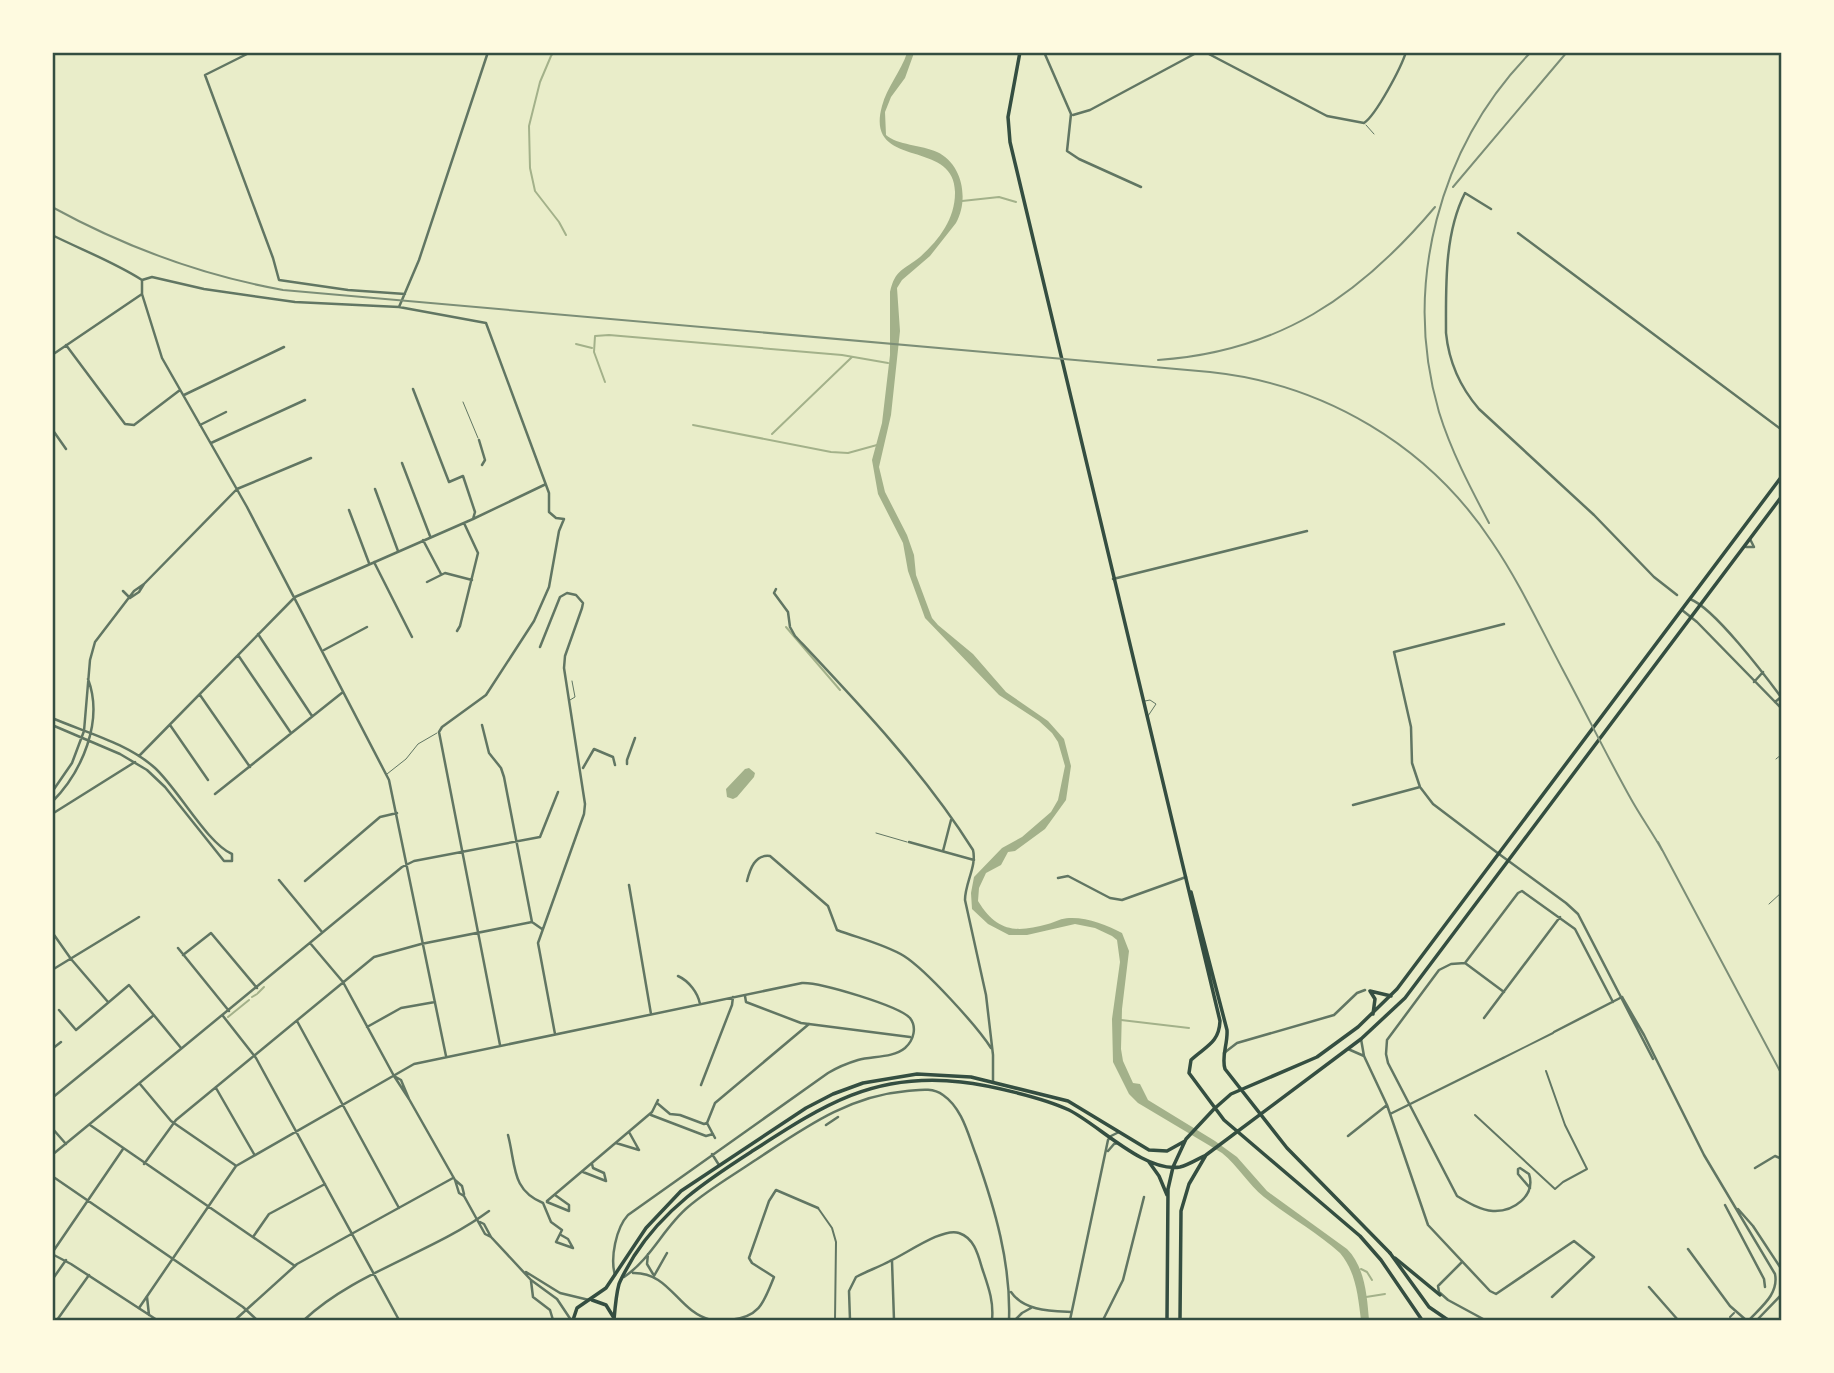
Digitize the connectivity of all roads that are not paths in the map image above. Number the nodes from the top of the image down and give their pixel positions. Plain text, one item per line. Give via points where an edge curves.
1 (251, 52) edge
2 (488, 52) edge
3 (1020, 52) edge
4 (1044, 52) edge
5 (1198, 52) edge
6 (1205, 52) edge
7 (1406, 52) edge
8 (1072, 116) junction
9 (1364, 123) junction
10 (1374, 134) dead end
11 (1141, 187) dead end
12 (1491, 209) dead end
13 (1518, 233) dead end
14 (52, 235) edge
15 (142, 280) junction
16 (142, 294) junction
17 (405, 295) junction
18 (399, 307) junction
19 (66, 345) junction
20 (284, 346) dead end
21 (52, 355) edge
22 (413, 389) dead end
23 (180, 390) junction
24 (183, 396) junction
25 (305, 400) dead end
26 (463, 401) dead end
27 (226, 412) dead end
28 (200, 425) junction
29 (52, 429) edge
30 (1782, 430) edge
31 (479, 440) joint
32 (211, 443) junction
33 (66, 449) dead end
34 (311, 458) dead end
35 (402, 463) dead end
36 (482, 465) dead end
37 (1782, 476) edge
38 (544, 485) junction
39 (237, 489) junction
40 (375, 489) dead end
41 (1782, 496) edge
42 (349, 510) dead end
43 (473, 519) junction
44 (464, 523) junction
45 (1307, 531) dead end
46 (430, 536) junction
47 (1750, 539) junction
48 (423, 540) junction
49 (1743, 548) junction
50 (398, 551) junction
51 (374, 562) junction
52 (369, 564) junction
53 (440, 574) junction
54 (1113, 579) junction
55 (472, 580) junction
56 (427, 582) dead end
57 (776, 589) dead end
58 (123, 591) dead end
59 (1677, 595) dead end
60 (295, 597) junction
61 (130, 598) junction
62 (1690, 599) junction
63 (1700, 604) junction
64 (1682, 610) junction
65 (1691, 617) junction
66 (1504, 624) dead end
67 (367, 627) dead end
68 (457, 631) dead end
69 (258, 634) junction
70 (412, 636) dead end
71 (540, 647) dead end
72 (323, 651) junction
73 (238, 655) junction
74 (1763, 672) junction
75 (89, 679) junction
76 (572, 681) dead end
77 (1753, 682) junction
78 (343, 692) junction
79 (200, 695) junction
80 (1781, 697) edge
81 (568, 701) junction
82 (1143, 701) junction
83 (1775, 702) junction
84 (1780, 707) edge
85 (312, 717) junction
86 (1147, 717) junction
87 (52, 718) edge
88 (52, 725) edge
89 (170, 725) junction
90 (482, 725) dead end
91 (84, 731) junction
92 (439, 732) junction
93 (90, 734) junction
94 (292, 734) junction
95 (82, 738) junction
96 (635, 738) dead end
97 (89, 741) junction
98 (1782, 754) edge
99 (139, 756) junction
100 (1776, 760) dead end
101 (135, 762) junction
102 (627, 764) dead end
103 (615, 765) dead end
104 (250, 767) junction
105 (583, 768) dead end
106 (387, 774) junction
107 (208, 780) dead end
108 (1420, 788) junction
109 (52, 792) edge
110 (558, 792) dead end
111 (215, 794) dead end
112 (52, 803) edge
113 (1353, 805) dead end
114 (397, 813) junction
115 (52, 814) edge
116 (951, 821) junction
117 (876, 833) dead end
118 (516, 841) junction
119 (909, 842) joint
120 (462, 851) junction
121 (943, 851) junction
122 (1499, 853) junction
123 (974, 860) junction
124 (1508, 860) junction
125 (407, 863) junction
126 (1186, 877) junction
127 (1058, 878) dead end
128 (279, 880) dead end
129 (305, 881) dead end
130 (747, 881) dead end
131 (629, 885) dead end
132 (1782, 892) edge
133 (1769, 904) dead end
134 (1560, 917) junction
135 (138, 918) dead end
136 (533, 922) junction
137 (542, 929) junction
138 (52, 932) edge
139 (323, 933) junction
140 (478, 933) junction
141 (310, 943) junction
142 (423, 944) junction
143 (178, 948) dead end
144 (183, 955) junction
145 (71, 958) junction
146 (1465, 962) junction
147 (52, 970) edge
148 (678, 976) dead end
149 (343, 982) junction
150 (257, 988) junction
151 (1367, 990) junction
152 (1504, 992) junction
153 (745, 995) junction
154 (1391, 996) junction
155 (733, 997) junction
156 (1622, 997) junction
157 (108, 1002) junction
158 (435, 1002) junction
159 (1613, 1002) junction
160 (700, 1004) junction
161 (59, 1010) dead end
162 (229, 1011) junction
163 (650, 1014) junction
164 (1373, 1014) junction
165 (154, 1015) junction
166 (223, 1016) junction
167 (1484, 1018) dead end
168 (296, 1020) junction
169 (809, 1024) junction
170 (367, 1027) junction
171 (1554, 1032) joint
172 (555, 1034) junction
173 (911, 1037) junction
174 (1361, 1039) junction
175 (61, 1042) dead end
176 (500, 1045) junction
177 (52, 1049) edge
178 (182, 1049) junction
179 (1348, 1049) junction
180 (993, 1051) junction
181 (1224, 1052) junction
182 (255, 1055) junction
183 (446, 1056) junction
184 (1364, 1056) junction
185 (1503, 1058) joint
186 (1546, 1072) dead end
187 (952, 1074) junction
188 (394, 1076) junction
189 (951, 1081) junction
190 (993, 1081) junction
191 (140, 1084) junction
192 (701, 1085) dead end
193 (215, 1087) junction
194 (1241, 1088) junction
195 (1025, 1089) junction
196 (1023, 1096) junction
197 (52, 1098) edge
198 (343, 1104) junction
199 (1409, 1104) junction
200 (1387, 1105) junction
201 (810, 1106) junction
202 (1214, 1109) junction
203 (813, 1112) junction
204 (650, 1114) junction
205 (1261, 1114) junction
206 (1390, 1114) junction
207 (1475, 1115) dead end
208 (838, 1117) dead end
209 (173, 1123) junction
210 (707, 1123) junction
211 (89, 1125) junction
212 (826, 1125) dead end
213 (52, 1128) edge
214 (296, 1131) junction
215 (1238, 1131) junction
216 (629, 1132) junction
217 (1119, 1132) junction
218 (713, 1134) junction
219 (509, 1135) dead end
220 (1111, 1136) junction
221 (1348, 1136) dead end
222 (715, 1138) dead end
223 (1186, 1139) junction
224 (616, 1143) junction
225 (1120, 1143) junction
226 (66, 1144) junction
227 (124, 1149) junction
228 (254, 1154) junction
229 (712, 1154) junction
230 (1107, 1154) junction
231 (52, 1155) edge
232 (1206, 1155) junction
233 (1782, 1159) edge
234 (1148, 1161) junction
235 (144, 1164) junction
236 (592, 1164) junction
237 (719, 1165) junction
238 (236, 1166) junction
239 (1173, 1167) junction
240 (1755, 1168) dead end
241 (582, 1171) junction
242 (52, 1176) edge
243 (454, 1179) junction
244 (325, 1184) junction
245 (1530, 1188) junction
246 (555, 1195) junction
247 (1167, 1196) junction
248 (1144, 1197) dead end
249 (88, 1201) junction
250 (545, 1202) junction
251 (1725, 1205) dead end
252 (1735, 1206) junction
253 (208, 1207) junction
254 (399, 1208) junction
255 (818, 1208) joint
256 (489, 1211) dead end
257 (669, 1212) junction
258 (676, 1218) junction
259 (479, 1221) junction
260 (352, 1234) junction
261 (561, 1235) junction
262 (253, 1237) junction
263 (1688, 1249) dead end
264 (667, 1253) dead end
265 (1390, 1253) junction
266 (52, 1254) edge
267 (648, 1254) junction
268 (173, 1259) junction
269 (66, 1261) junction
270 (892, 1261) junction
271 (1462, 1262) junction
272 (295, 1266) junction
273 (1782, 1270) edge
274 (523, 1271) junction
275 (631, 1272) junction
276 (89, 1275) junction
277 (375, 1275) junction
278 (615, 1275) junction
279 (654, 1276) junction
280 (621, 1279) junction
281 (52, 1280) edge
282 (531, 1280) junction
283 (1438, 1286) junction
284 (1429, 1287) junction
285 (1648, 1287) dead end
286 (1765, 1287) dead end
287 (542, 1288) junction
288 (534, 1291) junction
289 (1011, 1292) junction
290 (1773, 1293) junction
291 (1782, 1294) edge
292 (1440, 1295) junction
293 (148, 1297) junction
294 (1552, 1297) dead end
295 (1778, 1298) junction
296 (589, 1300) junction
297 (139, 1308) junction
298 (1031, 1308) junction
299 (247, 1310) junction
300 (1072, 1312) junction
301 (1734, 1313) dead end
302 (149, 1315) junction
303 (1730, 1317) dead end
304 (399, 1319) edge
305 (57, 1321) edge
306 (157, 1321) edge
307 (234, 1321) edge
308 (257, 1321) edge
309 (304, 1321) edge
310 (393, 1321) edge
311 (553, 1321) edge
312 (572, 1321) edge
313 (614, 1321) edge
314 (711, 1321) edge
315 (730, 1321) edge
316 (835, 1321) edge
317 (850, 1321) edge
318 (894, 1321) edge
319 (992, 1321) edge
320 (1009, 1321) edge
321 (1015, 1321) edge
322 (1070, 1321) edge
323 (1103, 1321) edge
324 (1167, 1321) edge
325 (1180, 1321) edge
326 (1422, 1321) edge
327 (1448, 1321) edge
328 (1485, 1321) edge
329 (1678, 1321) edge
330 (1747, 1321) edge
331 (1757, 1321) edge

1 - 17 street via 205,75 279,280
2 - 17 street
3 - 54 main road via 1009,138
4 - 8 street
5 - 8 street
6 - 9 street via 1327,116
7 - 9 street
8 - 11 street via 1068,153
9 - 10 lane
12 - 59 street via 1465,192 1452,227 1446,333 1461,386 1479,409
13 - 30 street
14 - 15 street
15 - 16 street
15 - 18 street via 152,277 295,302
16 - 19 street
16 - 23 street via 159,352
17 - 18 street
18 - 38 street via 486,323
19 - 21 street
19 - 23 street via 125,424 134,425
20 - 24 street
22 - 43 street via 449,482 463,476 475,512
23 - 24 street
24 - 28 street
25 - 32 street
26 - 31 lane
27 - 28 street
28 - 32 street
29 - 33 street
31 - 36 street via 485,460
32 - 39 street
34 - 39 street
35 - 46 street
37 - 62 main road
38 - 43 street
38 - 92 street via 549,512 564,519 542,605 485,695
39 - 60 street
39 - 61 street
40 - 50 street
41 - 47 main road
42 - 52 street
43 - 44 street
44 - 46 street
44 - 55 street via 478,553
45 - 54 street
46 - 48 street
47 - 49 main road
47 - 49 street via 1754,547
48 - 50 street
48 - 53 street
49 - 63 main road
50 - 51 street
51 - 52 street
51 - 70 street
52 - 60 street
53 - 55 street
53 - 56 street
54 - 82 main road
55 - 68 street
57 - 116 street via 795,636 875,724
58 - 61 street
60 - 69 street
60 - 72 street
61 - 75 street via 95,642
62 - 63 street
62 - 64 main road
63 - 65 main road
63 - 74 street
64 - 65 street
64 - 122 main road
65 - 77 street
65 - 124 main road
66 - 108 street via 1394,652
67 - 72 street
69 - 73 street
69 - 85 street
71 - 81 street via 560,597 567,593 578,596 582,608 564,664
72 - 78 street
73 - 79 street
73 - 94 street
74 - 77 street
74 - 80 street
75 - 91 street
75 - 93 street via 93,699
76 - 81 lane via 575,697
77 - 83 street
78 - 85 street
78 - 106 street
79 - 89 street
79 - 104 street
80 - 83 street
81 - 137 street via 584,814
82 - 86 main road
82 - 86 lane via 1156,704
83 - 84 street
85 - 94 street
86 - 126 main road
87 - 91 street
88 - 95 street
89 - 99 street
89 - 107 street
90 - 118 street via 489,752 504,777
91 - 93 street
91 - 95 street
92 - 106 lane via 418,744
92 - 120 street
93 - 97 street
93 - 99 street
94 - 104 street
95 - 97 street
95 - 109 street
96 - 102 street
97 - 101 street
97 - 112 street via 72,777
98 - 100 lane
99 - 101 street via 170,783 232,854 232,861 224,861 165,787
101 - 115 street
103 - 105 street via 613,757 594,748
104 - 111 street
106 - 114 street
108 - 113 street
108 - 122 street via 1433,804
110 - 118 street via 540,837
114 - 125 street
114 - 129 street via 380,817
116 - 121 street
116 - 123 street via 973,850
117 - 119 lane
118 - 120 street
118 - 136 street
119 - 121 street
120 - 125 street
120 - 140 street
121 - 123 street
122 - 124 street
122 - 154 main road
123 - 180 street via 965,900
124 - 156 street via 1576,912
124 - 174 main road via 1405,998
125 - 139 street
125 - 142 street
126 - 127 street via 1122,900 1068,876
126 - 181 main road via 1226,1026
126 - 202 main road via 1220,1024 1215,1041 1193,1057 1188,1067
128 - 139 street
130 - 180 street via 757,860 770,856 828,906 837,930 900,954 922,972
131 - 163 street
132 - 133 lane
134 - 146 street via 1519,892
134 - 152 street
134 - 159 street via 1576,931
135 - 145 street
136 - 137 street
136 - 140 street
137 - 172 street via 538,950
138 - 145 street
139 - 141 street
140 - 142 street
140 - 176 street
141 - 149 street
141 - 150 street
142 - 149 street via 379,954
142 - 158 street
143 - 144 street
144 - 150 street via 211,933
144 - 162 street
145 - 147 street
145 - 157 street
146 - 152 street
146 - 199 street via 1439,970 1387,1040 1388,1062
148 - 160 street via 689,984
149 - 168 street
149 - 170 street
150 - 162 street
151 - 154 main road
151 - 164 main road via 1375,999
151 - 181 street via 1357,992 1334,1015 1237,1043
152 - 167 street
153 - 155 street
153 - 169 street via 746,1002
153 - 173 street via 802,983 821,984 904,1014 913,1025
154 - 164 main road
155 - 160 street
155 - 192 street
156 - 159 street
156 - 252 street
157 - 161 street via 76,1030
157 - 165 street via 130,985
158 - 170 street via 401,1008
158 - 183 street
159 - 171 street
160 - 163 street
162 - 166 street
163 - 172 street
164 - 194 main road via 1310,1061
165 - 178 street
165 - 197 street
166 - 178 street
166 - 182 street
168 - 182 street
168 - 198 street
169 - 173 street
169 - 210 street via 715,1103
170 - 188 street
171 - 185 street
172 - 176 street
173 - 229 street via 899,1052 853,1061 828,1073
174 - 179 main road
174 - 184 street
175 - 177 street
176 - 183 street
178 - 191 street
179 - 184 street
179 - 205 main road
180 - 190 street
181 - 194 main road via 1226,1069
182 - 193 street
182 - 214 street
183 - 188 street via 419,1062
184 - 200 street
185 - 199 street
186 - 207 street via 1587,1169 1555,1189
187 - 189 main road
187 - 190 main road
187 - 201 main road via 880,1079
188 - 198 street
188 - 243 street via 401,1080
189 - 196 main road
189 - 203 main road via 881,1086 845,1096
190 - 195 main road
191 - 209 street
191 - 211 street
193 - 209 street
193 - 228 street
194 - 202 main road
194 - 205 main road
195 - 196 main road
195 - 217 main road via 1068,1101
196 - 220 main road via 1068,1110
198 - 214 street
198 - 254 street
199 - 206 street
199 - 245 street via 1457,1196 1494,1211 1516,1206
200 - 206 street
200 - 221 street
201 - 203 main road
201 - 237 main road
202 - 215 main road
202 - 223 main road
203 - 257 main road via 704,1183
204 - 210 street via 657,1102 670,1114
204 - 216 street
204 - 218 street via 706,1136
205 - 215 main road
205 - 265 main road via 1292,1154
206 - 271 street via 1428,1225
208 - 212 street
209 - 235 street
209 - 238 street
210 - 218 street
211 - 226 street
211 - 227 street
213 - 226 street
214 - 228 street
214 - 244 street
215 - 232 main road
215 - 326 main road via 1360,1236
216 - 224 street
216 - 224 street via 639,1150
217 - 220 street
217 - 223 main road via 1154,1151 1171,1149
218 - 222 street
219 - 250 street via 517,1181 533,1199
220 - 225 main road
220 - 230 street
223 - 239 main road
224 - 236 street
225 - 230 street
225 - 234 main road
226 - 231 street
227 - 235 street
227 - 249 street
228 - 238 street
229 - 237 street
229 - 278 street via 628,1215 621,1225
230 - 300 street
232 - 239 main road
232 - 325 main road via 1189,1184 1181,1211
233 - 240 street via 1775,1156
234 - 239 main road
234 - 247 main road
235 - 253 street
236 - 241 street
236 - 241 street via 604,1173 606,1181
237 - 278 main road via 656,1216
238 - 253 street
239 - 247 main road
241 - 246 street
242 - 249 street
243 - 254 street
243 - 259 street
244 - 260 street
244 - 262 street via 269,1214
245 - 245 street via 1518,1174 1518,1169 1529,1174
246 - 250 street
246 - 250 street via 569,1205 569,1211
247 - 324 main road
248 - 323 street via 1123,1280
249 - 266 street
249 - 268 street
250 - 261 street
251 - 286 street
252 - 273 street
252 - 290 street via 1774,1270 1777,1282
253 - 262 street
253 - 268 street
254 - 260 street
255 - 315 street via 776,1190 750,1252 750,1261 774,1277 762,1305 748,1317
255 - 316 street via 832,1228 835,1242
256 - 259 street
257 - 258 street
257 - 280 main road
258 - 267 street
258 - 289 street via 719,1184 832,1111 891,1092 933,1090 954,1106 966,1129 996,1213
259 - 274 street via 485,1234
259 - 277 street
260 - 272 street
260 - 277 street
261 - 261 street via 568,1239 573,1248 556,1241
262 - 272 street
263 - 330 street via 1730,1306
264 - 279 street
265 - 284 main road
265 - 327 main road via 1429,1307
266 - 269 street
267 - 275 street
267 - 279 street via 647,1264
268 - 293 street
268 - 299 street
269 - 276 street
269 - 281 street
270 - 317 street via 853,1280
270 - 318 street
270 - 319 street via 952,1232 960,1233 977,1251 991,1297
271 - 283 street
271 - 294 street via 1496,1294 1574,1241 1594,1257
272 - 299 street
274 - 282 street
274 - 296 street via 560,1293
275 - 279 street
275 - 280 street
276 - 297 street
276 - 305 street
277 - 304 street
277 - 309 street via 324,1303
278 - 296 main road
279 - 314 street
280 - 313 main road
282 - 287 street
282 - 288 street
283 - 284 main road
283 - 292 street
284 - 292 main road
285 - 329 street
287 - 288 street
287 - 312 street
288 - 311 street via 533,1297 550,1310
289 - 298 street
289 - 320 street
290 - 295 street
290 - 330 street
291 - 295 street
292 - 328 street
293 - 297 street
293 - 302 street
295 - 331 street
296 - 312 main road via 577,1308
296 - 313 main road via 606,1305
297 - 302 street
298 - 300 street
298 - 321 street
299 - 307 street
299 - 308 street
300 - 322 street
301 - 303 street
302 - 306 street
304 - 310 street

